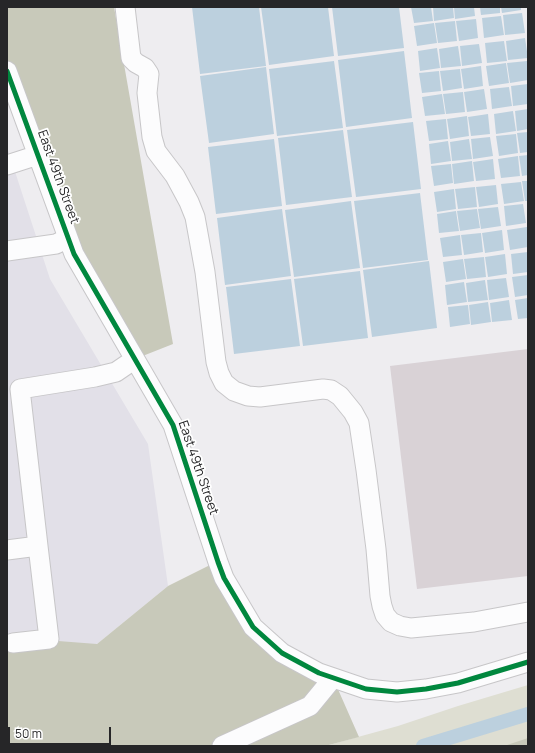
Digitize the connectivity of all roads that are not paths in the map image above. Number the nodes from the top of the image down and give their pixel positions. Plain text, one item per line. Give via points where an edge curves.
1 (125, 7) edge
2 (7, 71) edge
3 (38, 155) junction
4 (7, 165) edge
5 (68, 238) junction
6 (7, 251) edge
7 (135, 359) junction
8 (13, 389) edge
9 (38, 546) junction
10 (7, 550) edge
11 (528, 612) edge
12 (13, 643) dead end
13 (528, 662) edge
14 (333, 678) junction
15 (222, 746) edge

1 - 11 street via 131,58 149,74 147,93 156,151 175,176 195,217 205,272 216,362 224,383 234,391 260,397 331,390 340,396 353,412 359,423 380,596 385,615 391,622 411,628 474,622
2 - 3 street, East 49th Street
3 - 4 street
3 - 5 street, East 49th Street
5 - 6 street via 56,244
5 - 7 street, East 49th Street via 74,254
7 - 8 street via 116,372
7 - 14 street, East 49th Street via 173,425 224,578 253,626 282,653
8 - 9 street
9 - 10 street
9 - 12 street via 49,639
13 - 14 street, East 49th Street via 458,683 397,692 366,688
14 - 15 street via 310,706

